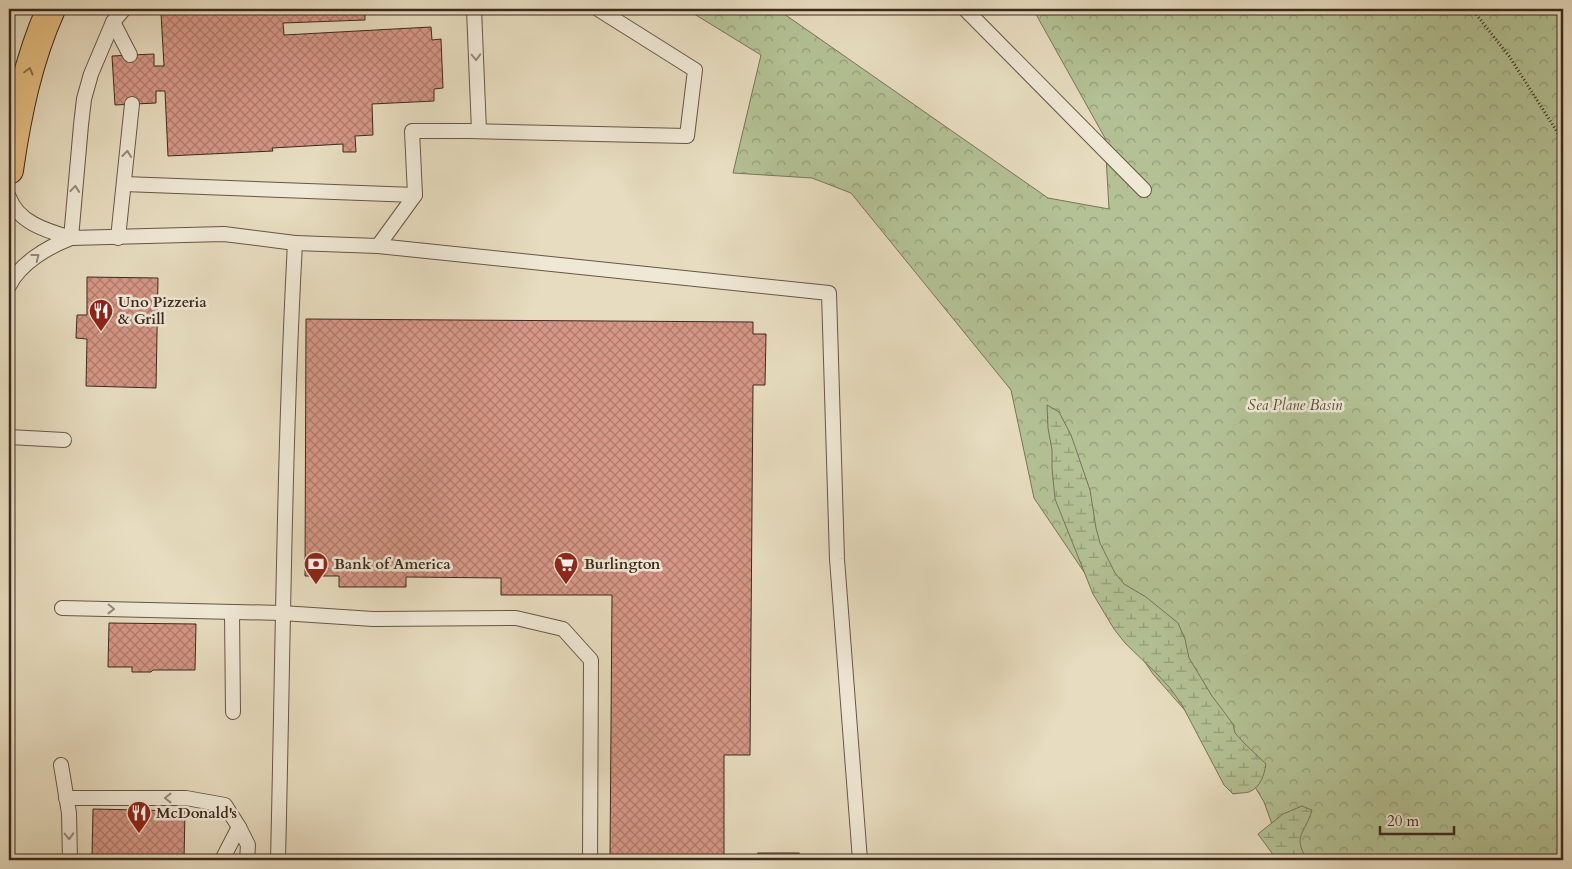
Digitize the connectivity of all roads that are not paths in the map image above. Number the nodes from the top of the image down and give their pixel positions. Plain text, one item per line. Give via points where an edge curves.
1 (51, 9) edge
2 (124, 9) edge
3 (474, 9) edge
4 (598, 9) edge
5 (965, 9) edge
6 (113, 22) junction
7 (130, 56) dead end
8 (132, 104) dead end
9 (479, 131) junction
10 (9, 170) edge
11 (124, 184) junction
12 (1144, 190) dead end
13 (415, 195) junction
14 (9, 197) edge
15 (71, 238) junction
16 (118, 238) junction
17 (296, 243) junction
18 (378, 246) junction
19 (9, 286) edge
20 (9, 437) edge
21 (64, 440) dead end
22 (62, 608) dead end
23 (232, 612) junction
24 (282, 613) junction
25 (232, 712) dead end
26 (61, 765) dead end
27 (66, 798) junction
28 (239, 827) junction
29 (70, 860) edge
30 (222, 860) edge
31 (247, 860) edge
32 (278, 860) edge
33 (590, 860) edge
34 (860, 860) edge

10 -> 1 highway via 27,79
2 - 6 lane
3 -> 9 lane
4 - 9 lane via 695,70 687,136
5 - 12 lane
6 - 7 lane
15 -> 6 lane via 84,99
11 -> 8 lane
9 - 13 lane via 412,131
11 - 13 lane
11 - 16 lane
13 - 18 lane
14 - 15 lane via 21,215 34,224
15 - 16 lane
19 -> 15 lane via 38,255
16 - 17 lane via 224,234
17 - 18 lane
17 - 24 lane
18 - 34 lane via 829,293 837,559
20 - 21 lane
22 -> 23 lane
23 - 24 lane
23 - 25 lane
24 - 32 lane
24 - 33 lane via 373,618 516,618 562,629 591,660
26 - 27 lane
28 -> 27 lane via 225,805 186,798
27 -> 29 lane
28 - 30 lane
28 - 31 lane via 248,845

